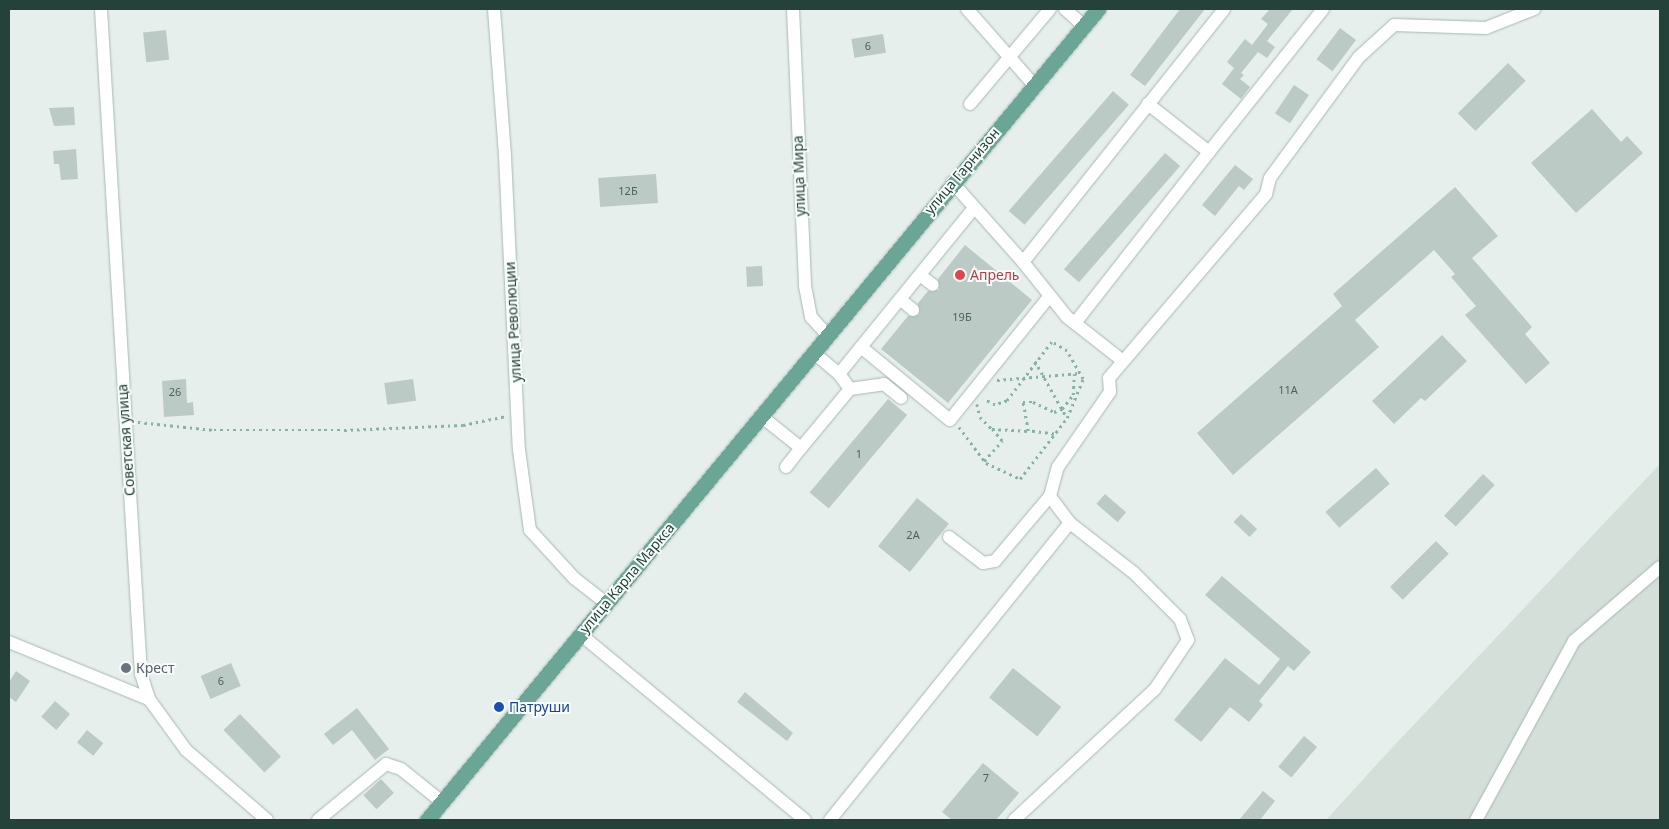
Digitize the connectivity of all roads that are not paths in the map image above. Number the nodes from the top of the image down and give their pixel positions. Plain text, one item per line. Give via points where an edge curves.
1 (101, 9) edge
2 (494, 9) edge
3 (793, 9) edge
4 (967, 9) edge
5 (1050, 9) edge
6 (1065, 9) edge
7 (1098, 9) edge
8 (1224, 9) edge
9 (1323, 9) edge
10 (1534, 9) edge
11 (1084, 26) junction
12 (1009, 56) junction
13 (1034, 85) junction
14 (970, 104) dead end
15 (1148, 104) junction
16 (1209, 152) junction
17 (952, 182) junction
18 (974, 208) junction
19 (1023, 262) junction
20 (920, 274) junction
21 (933, 285) dead end
22 (1050, 297) junction
23 (900, 299) junction
24 (913, 310) dead end
25 (1075, 323) junction
26 (828, 336) junction
27 (861, 347) junction
28 (814, 353) junction
29 (1123, 361) junction
30 (840, 374) junction
31 (850, 389) junction
32 (901, 398) dead end
33 (761, 416) junction
34 (801, 448) junction
35 (786, 467) dead end
36 (1050, 496) junction
37 (1070, 523) junction
38 (949, 538) dead end
39 (1660, 567) edge
40 (606, 603) junction
41 (580, 634) junction
42 (9, 642) edge
43 (149, 700) junction
44 (442, 802) junction
45 (267, 820) edge
46 (318, 820) edge
47 (427, 820) edge
48 (805, 820) edge
49 (830, 820) edge
50 (1014, 820) edge
51 (1476, 820) edge

1 - 43 street, Советская улица via 141,674
2 - 40 street, улица Революции via 505,156 517,413 530,530 574,578
3 - 26 street, улица Мира via 805,286 811,317
4 - 12 street
5 - 12 street
6 - 11 street
7 - 11 main road, улица Гарнизон
8 - 15 street
9 - 16 street
10 - 29 street via 1486,28 1394,24 1358,57 1270,178 1266,194
11 - 13 main road, улица Гарнизон
12 - 13 street
12 - 14 street
13 - 17 main road, улица Гарнизон
15 - 16 street
15 - 19 street
16 - 25 street
17 - 18 street
17 - 26 main road, улица Гарнизон
18 - 19 street
18 - 20 street
19 - 22 street
20 - 21 street
20 - 23 street
22 - 25 street
22 - 27 street via 950,420
23 - 24 street
23 - 27 street
25 - 29 street
26 - 28 main road, улица Карла Маркса
27 - 30 street
28 - 30 street
28 - 33 main road, улица Карла Маркса
29 - 36 street via 1109,378 1110,392 1058,467
30 - 31 street
31 - 32 street via 884,384
31 - 34 street
33 - 34 street
33 - 40 main road, улица Карла Маркса
34 - 35 street
36 - 37 street
36 - 38 street via 995,561 983,563
37 - 49 street
37 - 50 street via 1134,573 1174,612 1188,640 1155,689
39 - 51 street via 1574,641
40 - 41 main road, улица Карла Маркса
41 - 44 main road, улица Карла Маркса
41 - 48 street
42 - 43 street
43 - 45 street, Советская улица via 186,750
44 - 46 street via 401,769 386,764
44 - 47 main road, улица Карла Маркса

